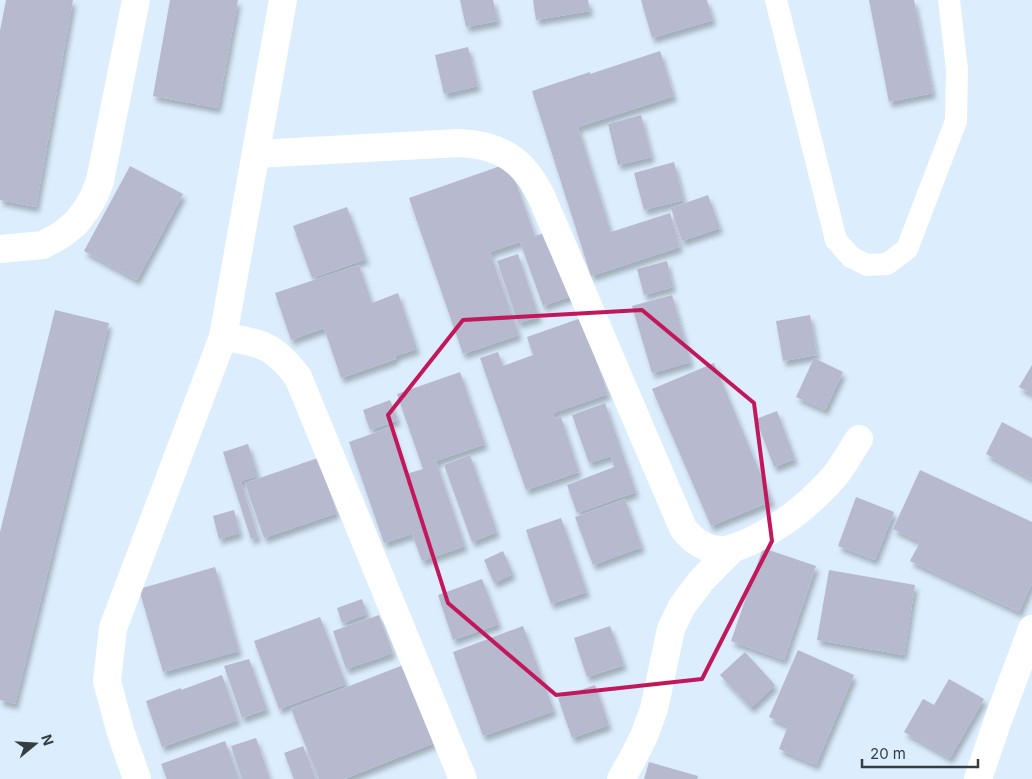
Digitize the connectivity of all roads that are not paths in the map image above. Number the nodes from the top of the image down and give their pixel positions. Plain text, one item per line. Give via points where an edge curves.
1 (136, 0) edge
2 (283, 0) edge
3 (776, 0) edge
4 (949, 0) edge
5 (256, 154) junction
6 (0, 249) edge
7 (223, 337) junction
8 (859, 439) dead end
9 (733, 548) junction
10 (1032, 629) edge
11 (137, 779) edge
12 (463, 779) edge
13 (620, 779) edge
14 (978, 779) edge

1 - 6 street via 100,181 94,196 76,223 43,245
2 - 5 street
3 - 4 lane via 836,240 851,256 867,265 887,264 907,249 956,121 957,69
5 - 7 street
5 - 9 street via 477,144 510,157 534,182 542,198 683,528 700,545 710,549
7 - 11 street via 113,628 107,681
7 - 12 street via 268,348 298,377
8 - 9 street via 834,477 808,503 769,531
9 - 13 street via 700,581 682,606 671,629 654,709 644,736
10 - 14 street

